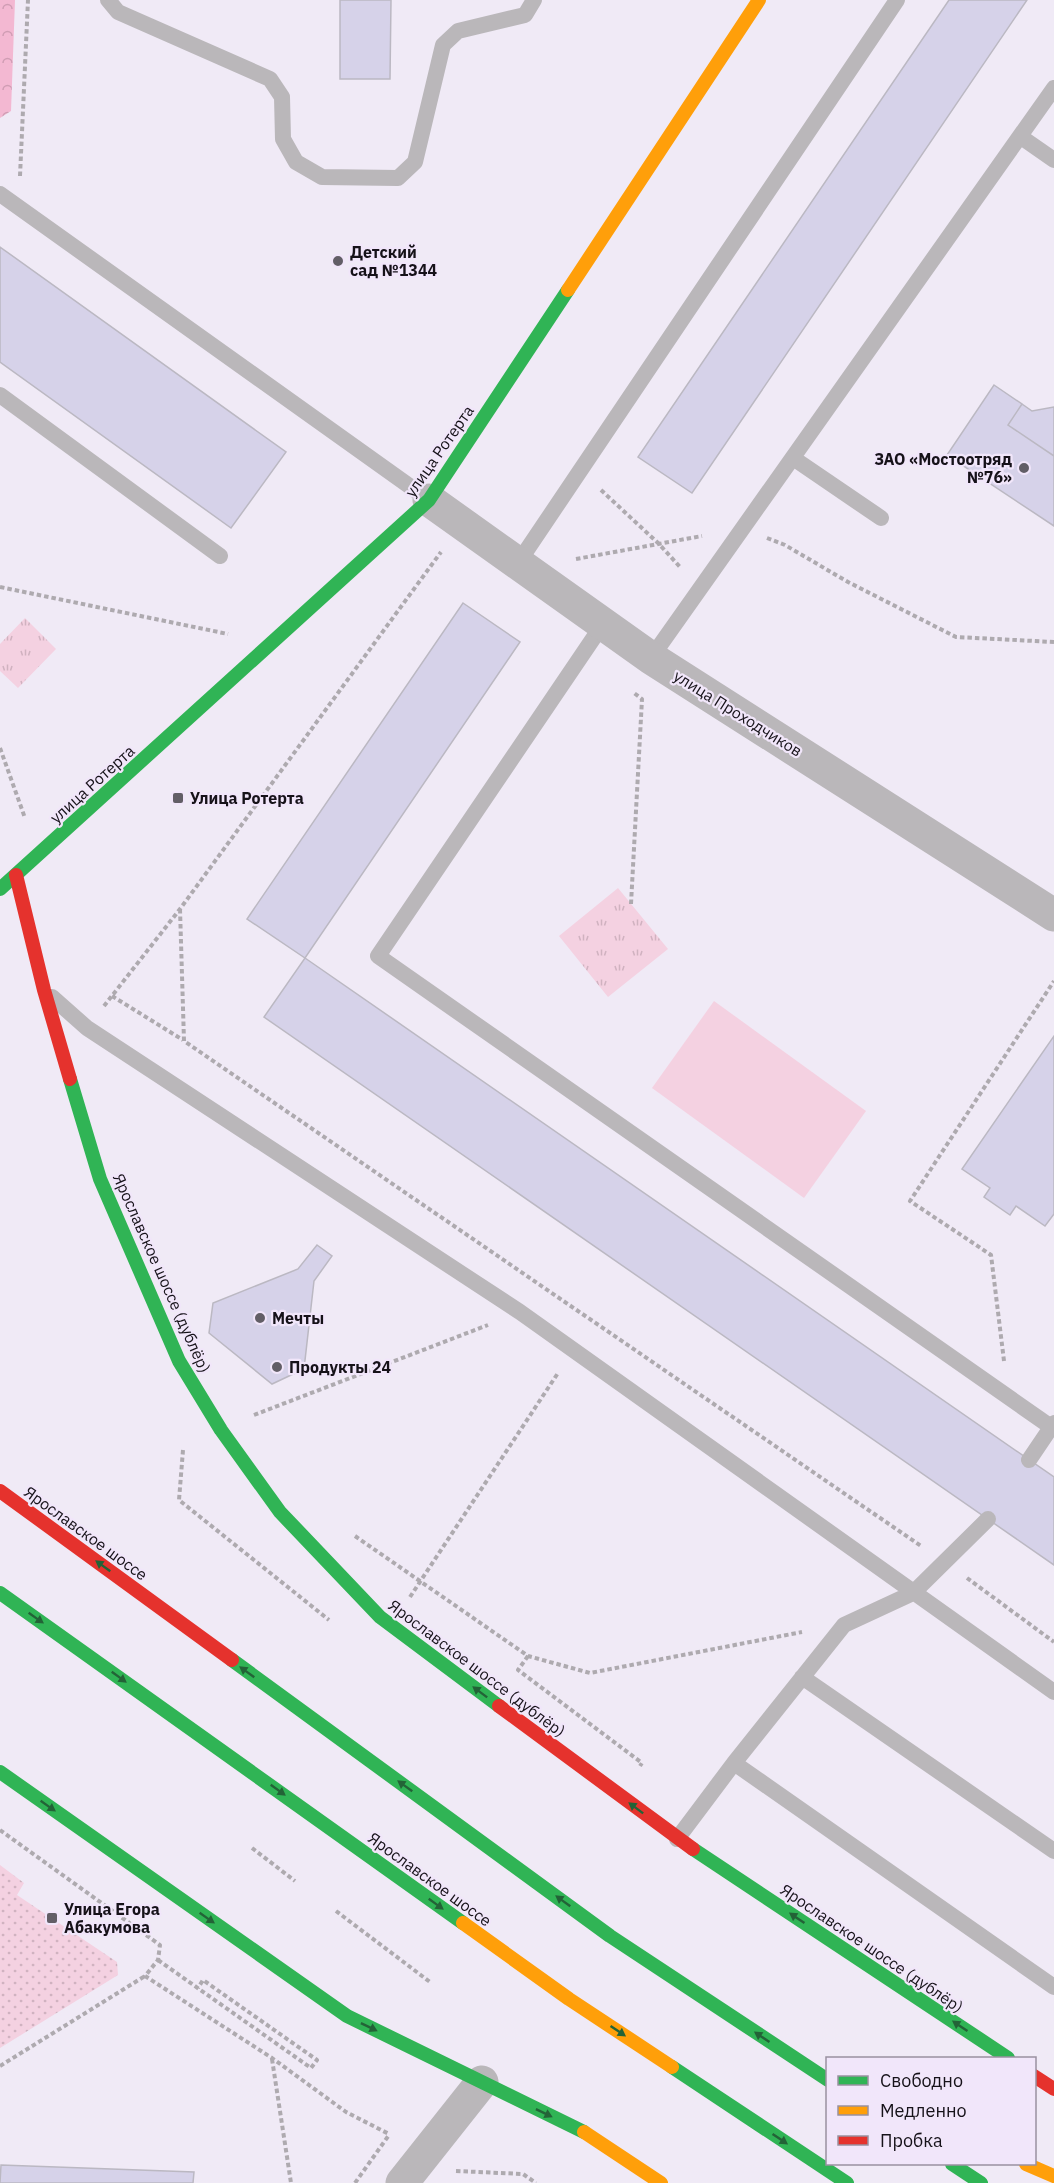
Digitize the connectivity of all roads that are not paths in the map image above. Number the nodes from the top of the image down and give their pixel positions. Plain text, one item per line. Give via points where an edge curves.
1 (108, 0) edge
2 (534, 0) edge
3 (759, 0) edge
4 (897, 0) edge
5 (1054, 88) edge
6 (1021, 137) junction
7 (1054, 160) edge
8 (0, 194) edge
9 (0, 395) edge
10 (793, 458) junction
11 (429, 500) junction
12 (881, 518) dead end
13 (220, 556) dead end
14 (521, 566) junction
15 (603, 624) junction
16 (651, 658) junction
17 (16, 875) junction
18 (0, 889) edge
19 (1054, 915) edge
20 (44, 990) junction
21 (1053, 1426) edge
22 (1029, 1460) dead end
23 (0, 1491) edge
24 (988, 1519) dead end
25 (0, 1593) edge
26 (913, 1593) junction
27 (802, 1677) junction
28 (1054, 1692) edge
29 (734, 1763) junction
30 (0, 1772) edge
31 (677, 1839) junction
32 (1054, 1851) edge
33 (1054, 1987) edge
34 (1006, 2057) edge
35 (1036, 2077) edge
36 (826, 2078) edge
37 (482, 2082) junction
38 (1054, 2089) edge
39 (955, 2165) edge
40 (1030, 2165) edge
41 (1054, 2176) edge
42 (402, 2183) edge
43 (661, 2183) edge
44 (847, 2183) edge
45 (981, 2183) edge

1 - 2 lane via 118,12 270,79 282,97 283,139 296,162 322,177 398,178 415,162 443,45 458,31 525,15
3 - 11 street, улица Ротерта
4 - 14 lane via 580,471
5 - 6 lane
6 - 7 lane
6 - 10 lane
8 - 11 lane
9 - 13 lane
10 - 12 lane
10 - 16 lane
11 - 14 street, улица Проходчиков
11 - 17 street, улица Ротерта
14 - 15 street, улица Проходчиков
15 - 16 street, улица Проходчиков
15 - 21 lane via 378,956
16 - 19 street, улица Проходчиков
17 - 18 street, улица Ротерта
17 - 20 street, Ярославское шоссе (дублёр)
20 - 26 lane via 87,1028 520,1312
31 -> 20 street, Ярославское шоссе (дублёр) via 380,1617 280,1512 221,1430 179,1361 100,1179
21 - 22 lane
36 -> 23 street, Ярославское шоссе via 610,1936
24 - 26 lane
25 -> 44 street, Ярославское шоссе via 569,1999
26 - 27 lane via 844,1624
26 - 28 lane
27 - 29 lane
27 - 32 lane
29 - 31 lane
29 - 33 lane
30 -> 37 street via 348,2016
34 -> 31 street, Ярославское шоссе (дублёр)
35 - 38 street
37 - 42 street
37 -> 43 street via 591,2136
39 - 45 street
40 - 41 street

